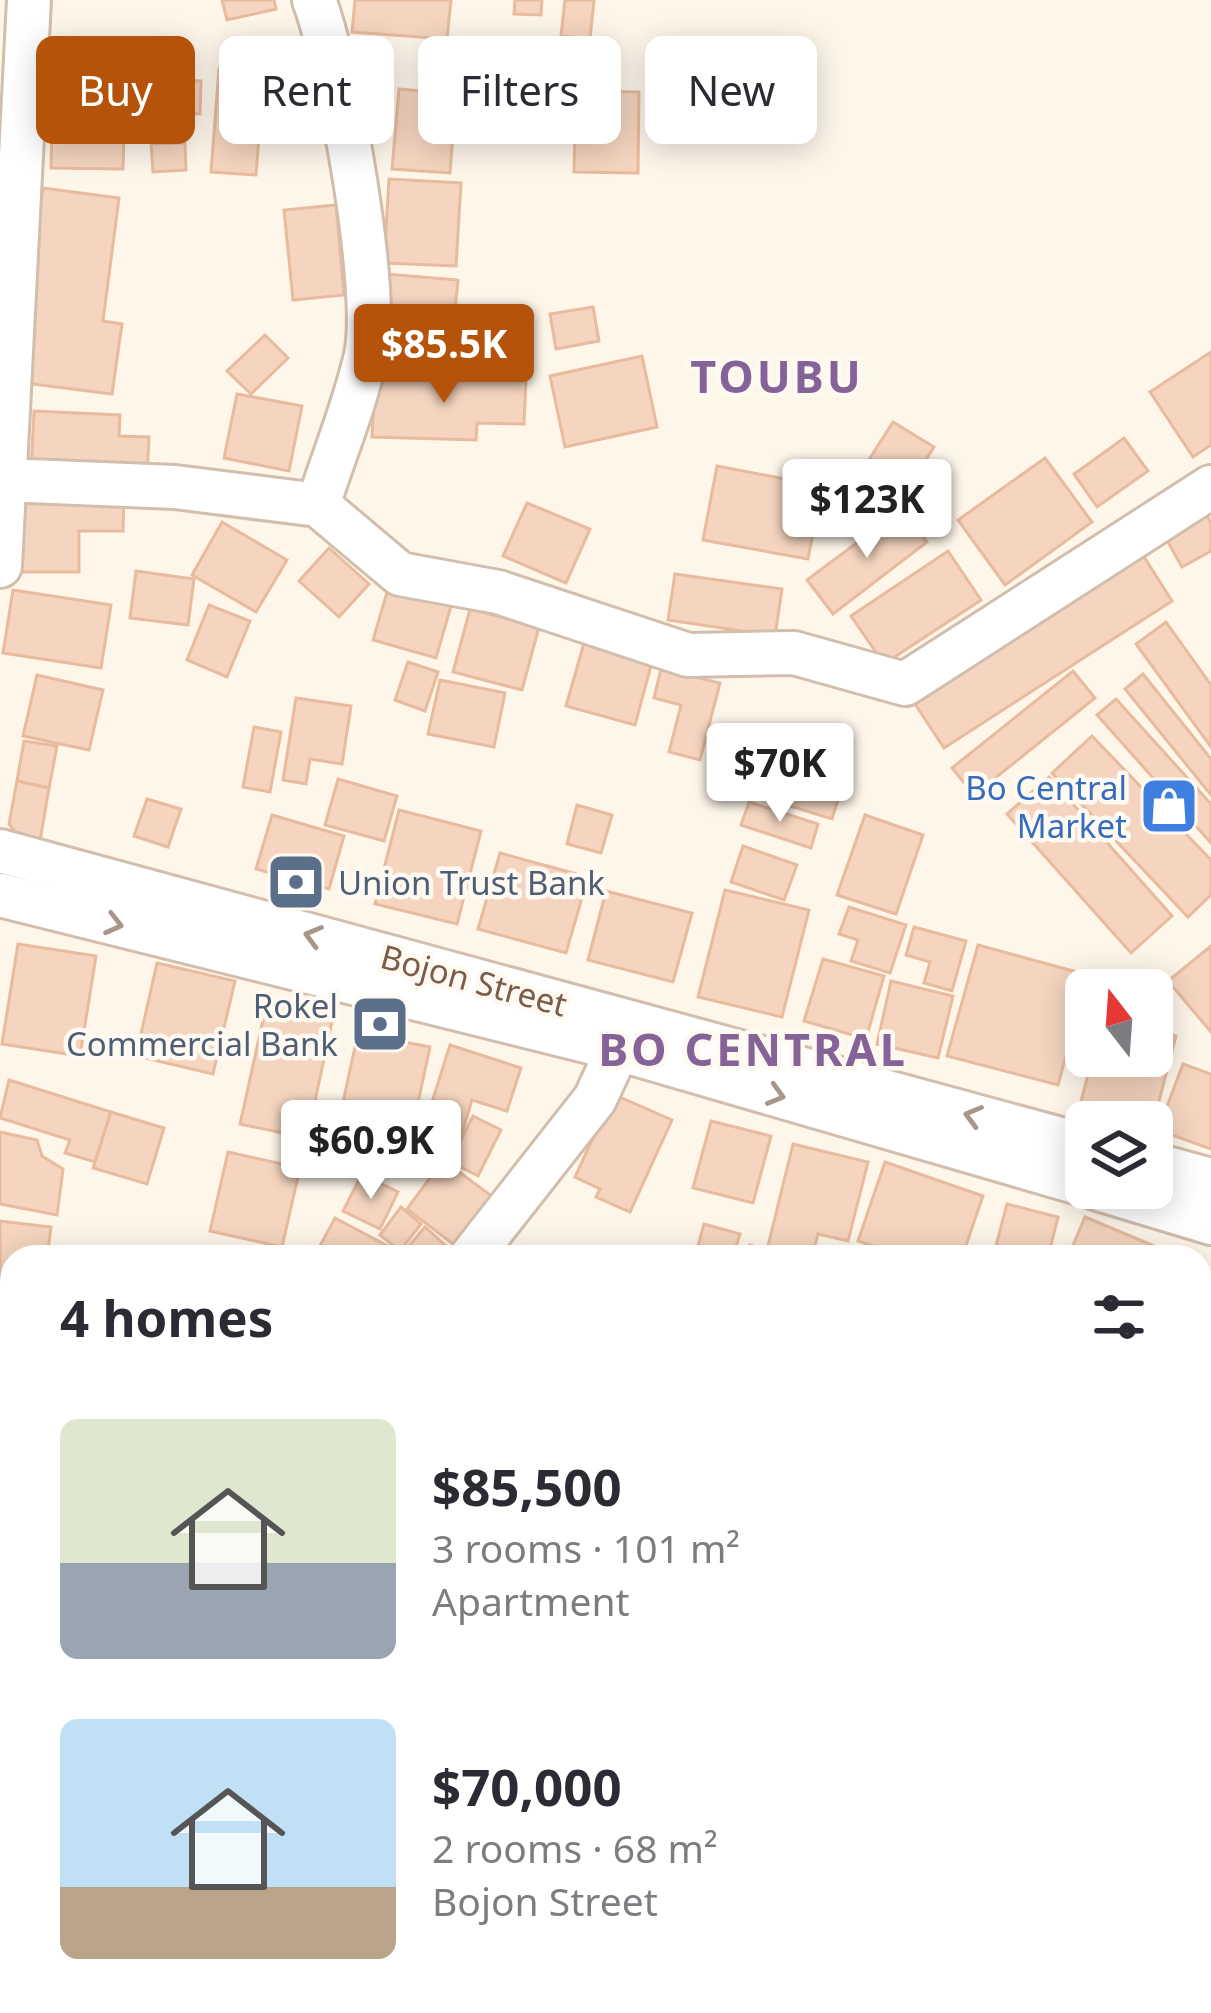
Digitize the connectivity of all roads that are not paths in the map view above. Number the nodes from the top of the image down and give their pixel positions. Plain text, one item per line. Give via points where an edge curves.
1 (28, 0) edge
2 (321, 20) edge
3 (4, 480) junction
4 (1211, 487) edge
5 (318, 505) junction
6 (0, 566) edge
7 (0, 851) edge
8 (0, 895) edge
9 (617, 1049) junction
10 (1065, 1140) edge
11 (1173, 1170) edge
12 (1065, 1179) edge
13 (1211, 1180) edge
14 (1165, 1209) edge
15 (1211, 1223) edge
16 (481, 1245) edge

1 - 3 street
2 - 5 street via 363,247 367,351
3 - 5 street via 175,487
3 - 6 street
4 - 5 street via 905,684 794,652 688,655 498,592 400,574
10 -> 7 street, Bojon Street
8 -> 9 street, Bojon Street
9 -> 12 street, Bojon Street
9 - 16 street via 595,1099
11 - 13 street
14 - 15 street

